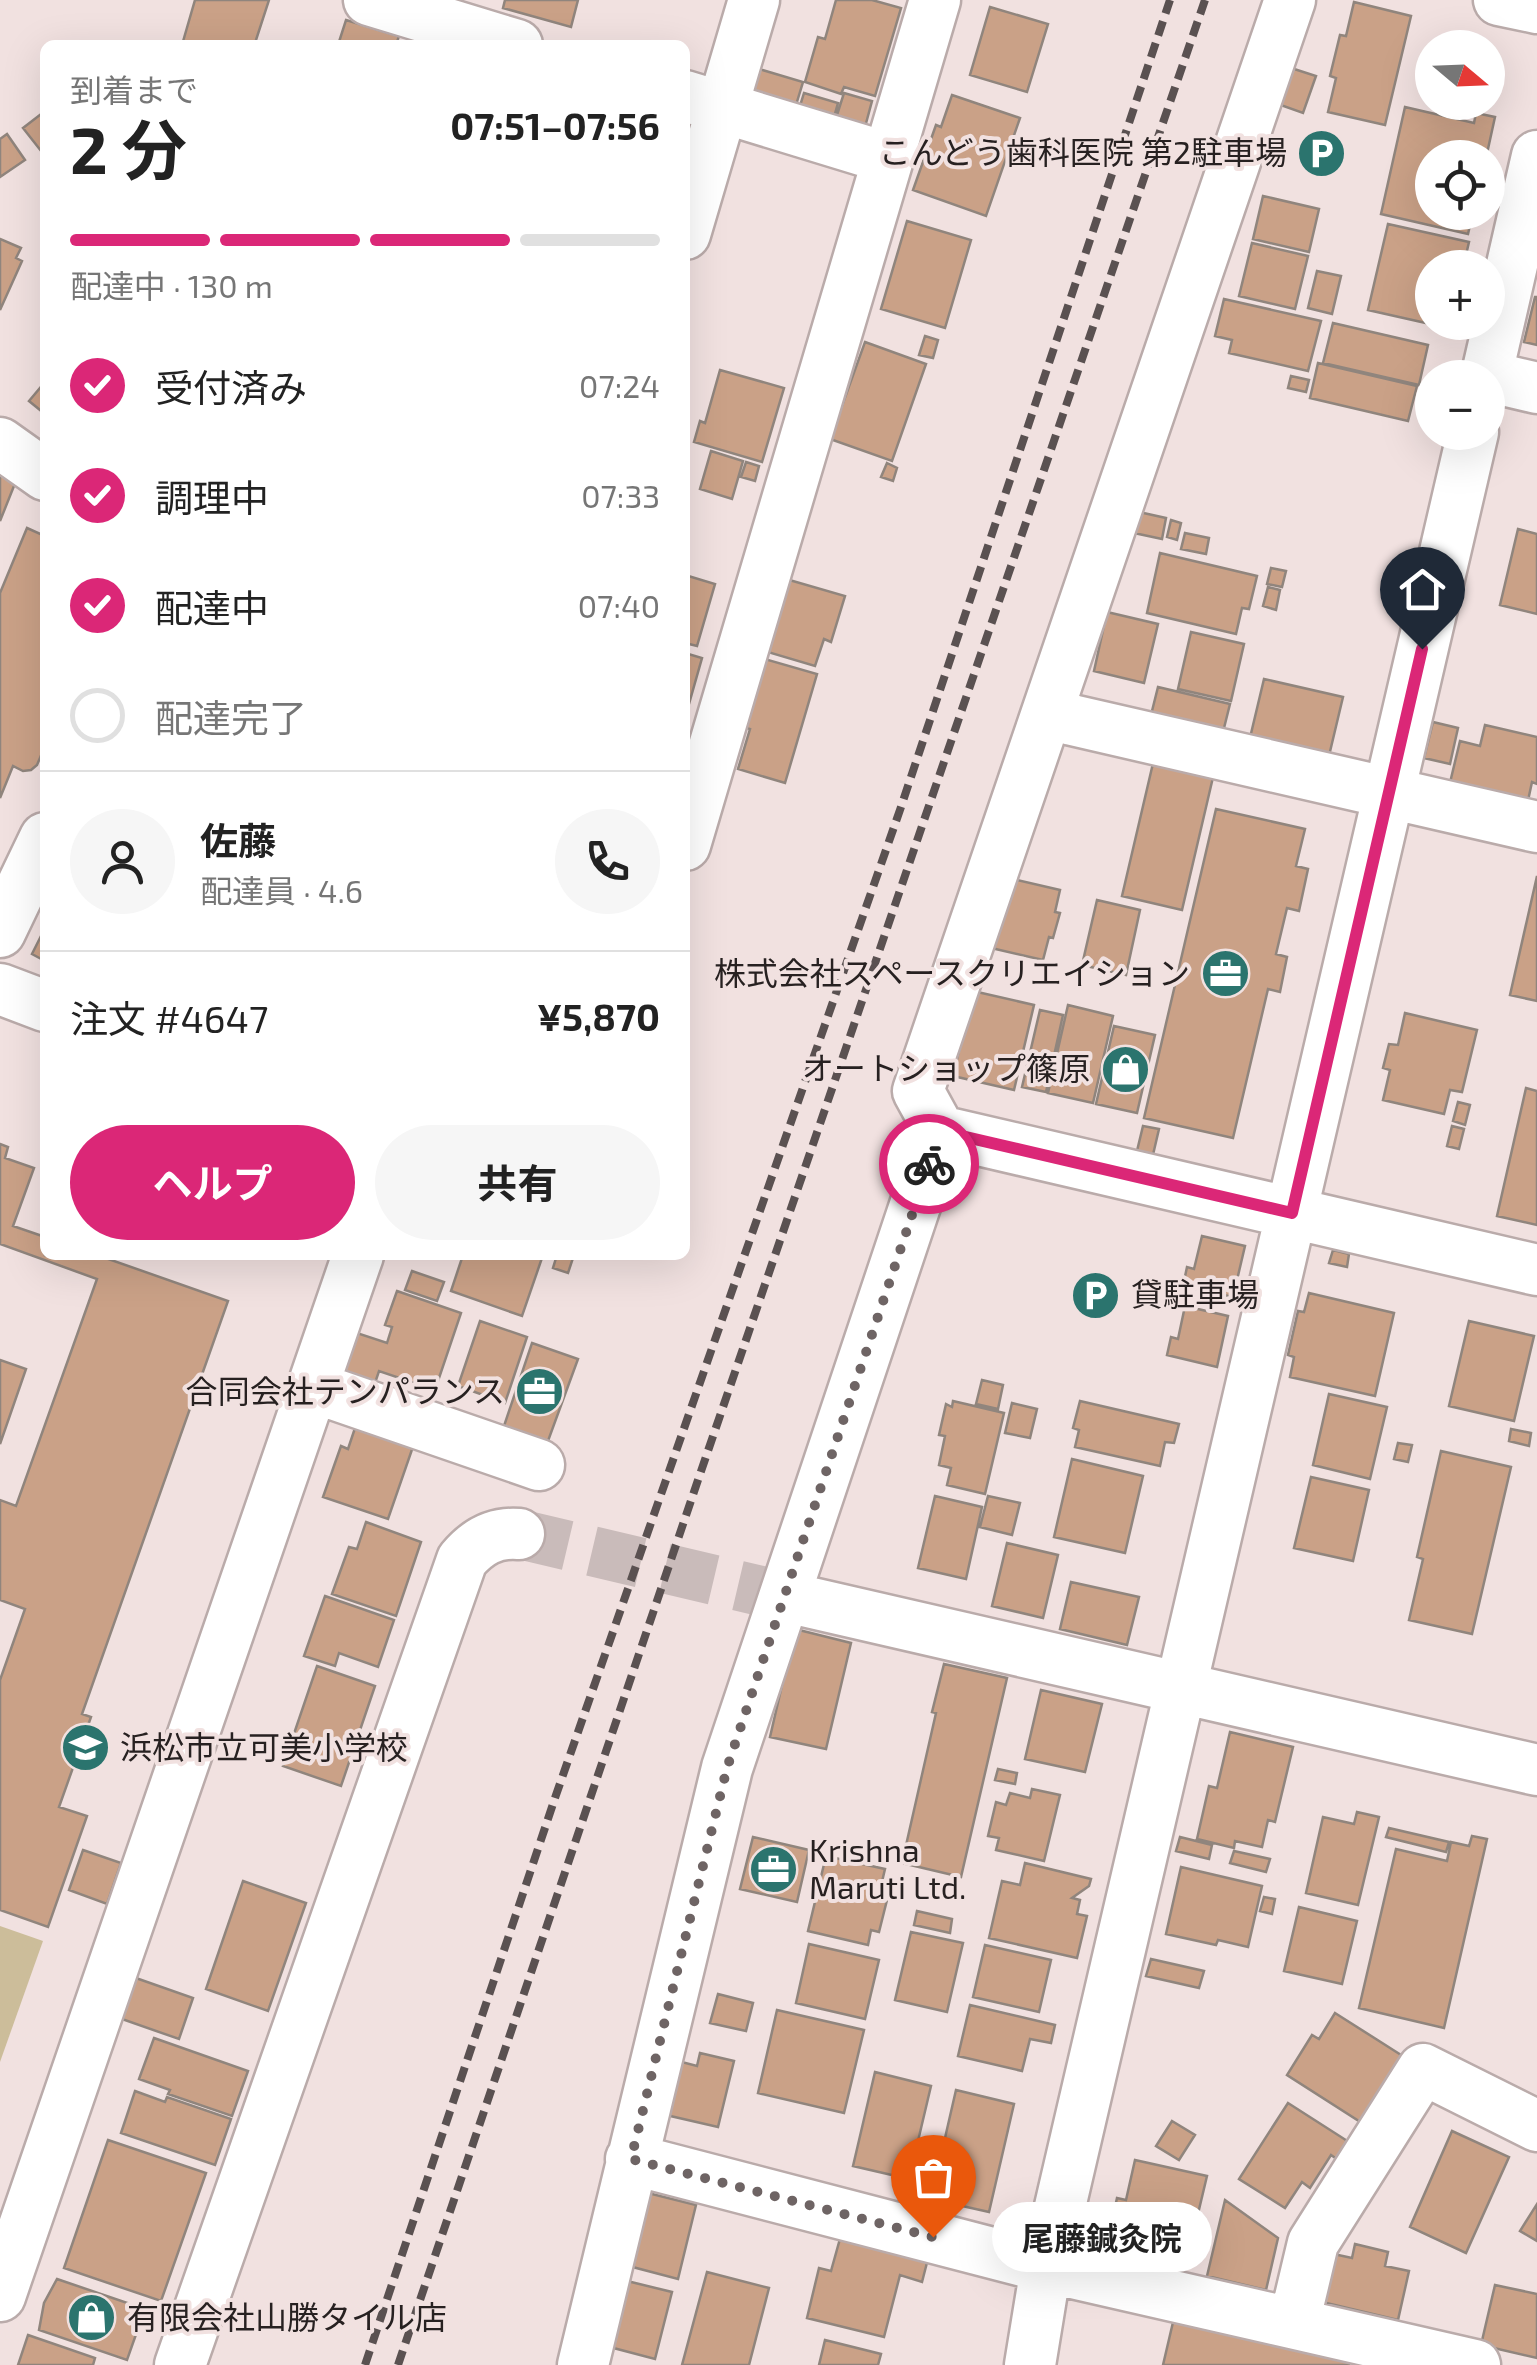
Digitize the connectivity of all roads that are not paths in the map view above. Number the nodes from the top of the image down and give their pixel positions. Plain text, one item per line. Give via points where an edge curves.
1 (369, 0) edge
2 (754, 0) edge
3 (935, 0) edge
4 (1290, 0) edge
5 (1498, 0) edge
6 (1537, 8) edge
7 (433, 22) edge
8 (499, 40) edge
9 (704, 102) edge
10 (888, 158) junction
11 (1536, 168) edge
12 (690, 199) edge
13 (1490, 360) edge
14 (1505, 381) edge
15 (1537, 388) edge
16 (0, 443) edge
17 (1469, 450) edge
18 (40, 471) edge
19 (1048, 712) junction
20 (1389, 793) junction
21 (1537, 828) edge
22 (690, 829) edge
23 (40, 848) edge
24 (0, 932) edge
25 (0, 989) edge
26 (40, 1004) edge
27 (940, 1131) junction
28 (1292, 1213) junction
29 (356, 1260) edge
30 (1537, 1270) edge
31 (313, 1387) junction
32 (539, 1465) dead end
33 (519, 1534) tunnel mouth
34 (799, 1600) tunnel mouth
35 (1181, 1688) junction
36 (1537, 1770) edge
37 (1537, 2126) edge
38 (631, 2159) junction
39 (1046, 2266) junction
40 (0, 2296) edge
41 (1294, 2323) junction
42 (180, 2365) edge
43 (582, 2365) edge
44 (1030, 2365) edge
45 (1476, 2365) edge

1 - 7 street
2 - 9 street
3 - 10 street
4 - 19 street
5 - 6 street
7 - 8 street
9 - 10 street
9 - 12 street
10 - 22 street
11 - 13 street
14 - 15 street
16 - 18 street
17 - 20 street
19 - 20 street
19 - 27 street via 918,1091
20 - 21 street
20 - 28 street
23 - 24 street
25 - 26 street
27 - 28 street
27 - 38 street via 727,1768
28 - 30 street
28 - 35 street
29 - 31 street
31 - 32 street
31 - 40 street
33 - 42 street via 492,1536 462,1560
34 - 35 street
35 - 36 street
35 - 39 street
37 - 41 street via 1423,2068 1313,2243
38 - 39 street
38 - 43 street
39 - 41 street
39 - 44 street
41 - 45 street

